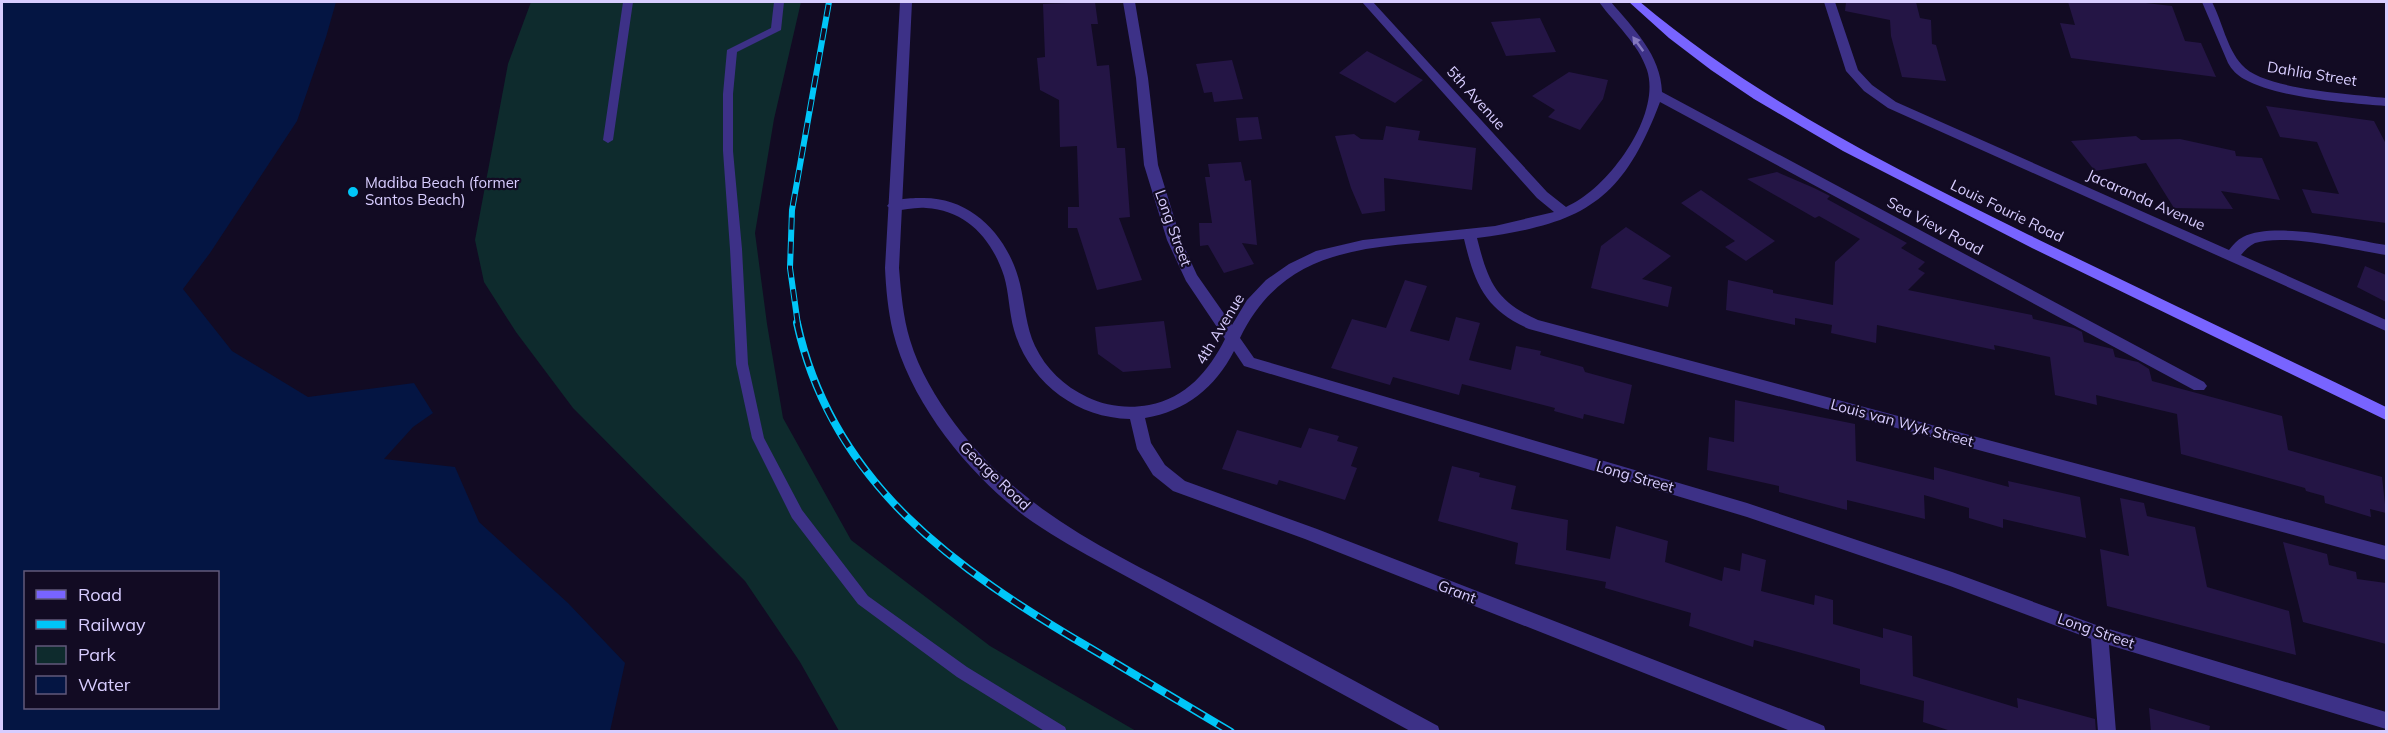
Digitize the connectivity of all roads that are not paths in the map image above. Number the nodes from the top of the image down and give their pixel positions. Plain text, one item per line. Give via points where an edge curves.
1 (628, 2) edge
2 (779, 2) edge
3 (906, 2) edge
4 (1129, 2) edge
5 (1367, 2) edge
6 (1605, 2) edge
7 (1634, 2) edge
8 (1828, 2) edge
9 (2207, 2) edge
10 (1656, 94) junction
11 (2386, 102) edge
12 (608, 140) dead end
13 (894, 206) junction
14 (1564, 213) junction
15 (1469, 232) junction
16 (2386, 250) edge
17 (2232, 256) junction
18 (2386, 326) edge
19 (1234, 339) junction
20 (2199, 386) dead end
21 (1136, 412) junction
22 (2386, 414) edge
23 (2386, 553) edge
24 (2099, 634) junction
25 (2386, 721) edge
26 (1060, 732) edge
27 (1431, 732) edge
28 (1817, 732) edge
29 (2107, 732) edge

1 - 12 lane
2 - 26 lane via 776,30 732,50 728,94 742,364 758,438 797,514 863,600 962,672
3 - 13 street, George Road
4 - 19 street, Long Street via 1151,165 1162,203 1191,277
5 - 14 street, 5th Avenue via 1542,195
10 -> 6 street via 1648,58
7 - 22 main road, Louis Fourie Road via 1708,63 1859,156
8 - 17 street, Jacaranda Avenue via 1852,71 1892,105
9 - 11 street, Dahlia Street via 2236,67 2249,78 2277,87
10 - 14 street, 4th Avenue via 1641,137 1623,166 1597,195
10 - 20 street, Sea View Road
13 - 21 street, 4th Avenue via 927,203 980,222 1002,251 1023,335 1047,377 1088,405 1115,412
13 - 27 street, George Road via 892,278 906,352 929,399 956,438 1002,487 1031,512 1100,554
14 - 15 street, 4th Avenue via 1528,225
15 - 19 street, 4th Avenue via 1352,246 1315,256 1261,293
15 - 23 street, Louis van Wyk Street via 1488,294 1503,309 1534,325
16 - 17 street via 2263,236 2247,240
17 - 18 street, Jacaranda Avenue
19 - 21 street, 4th Avenue via 1213,375 1195,393 1151,411
19 - 24 street, Long Street via 1249,362 1748,510
21 - 28 street, Grant via 1143,444 1159,470 1179,486
24 - 25 street, Long Street
24 - 29 street

